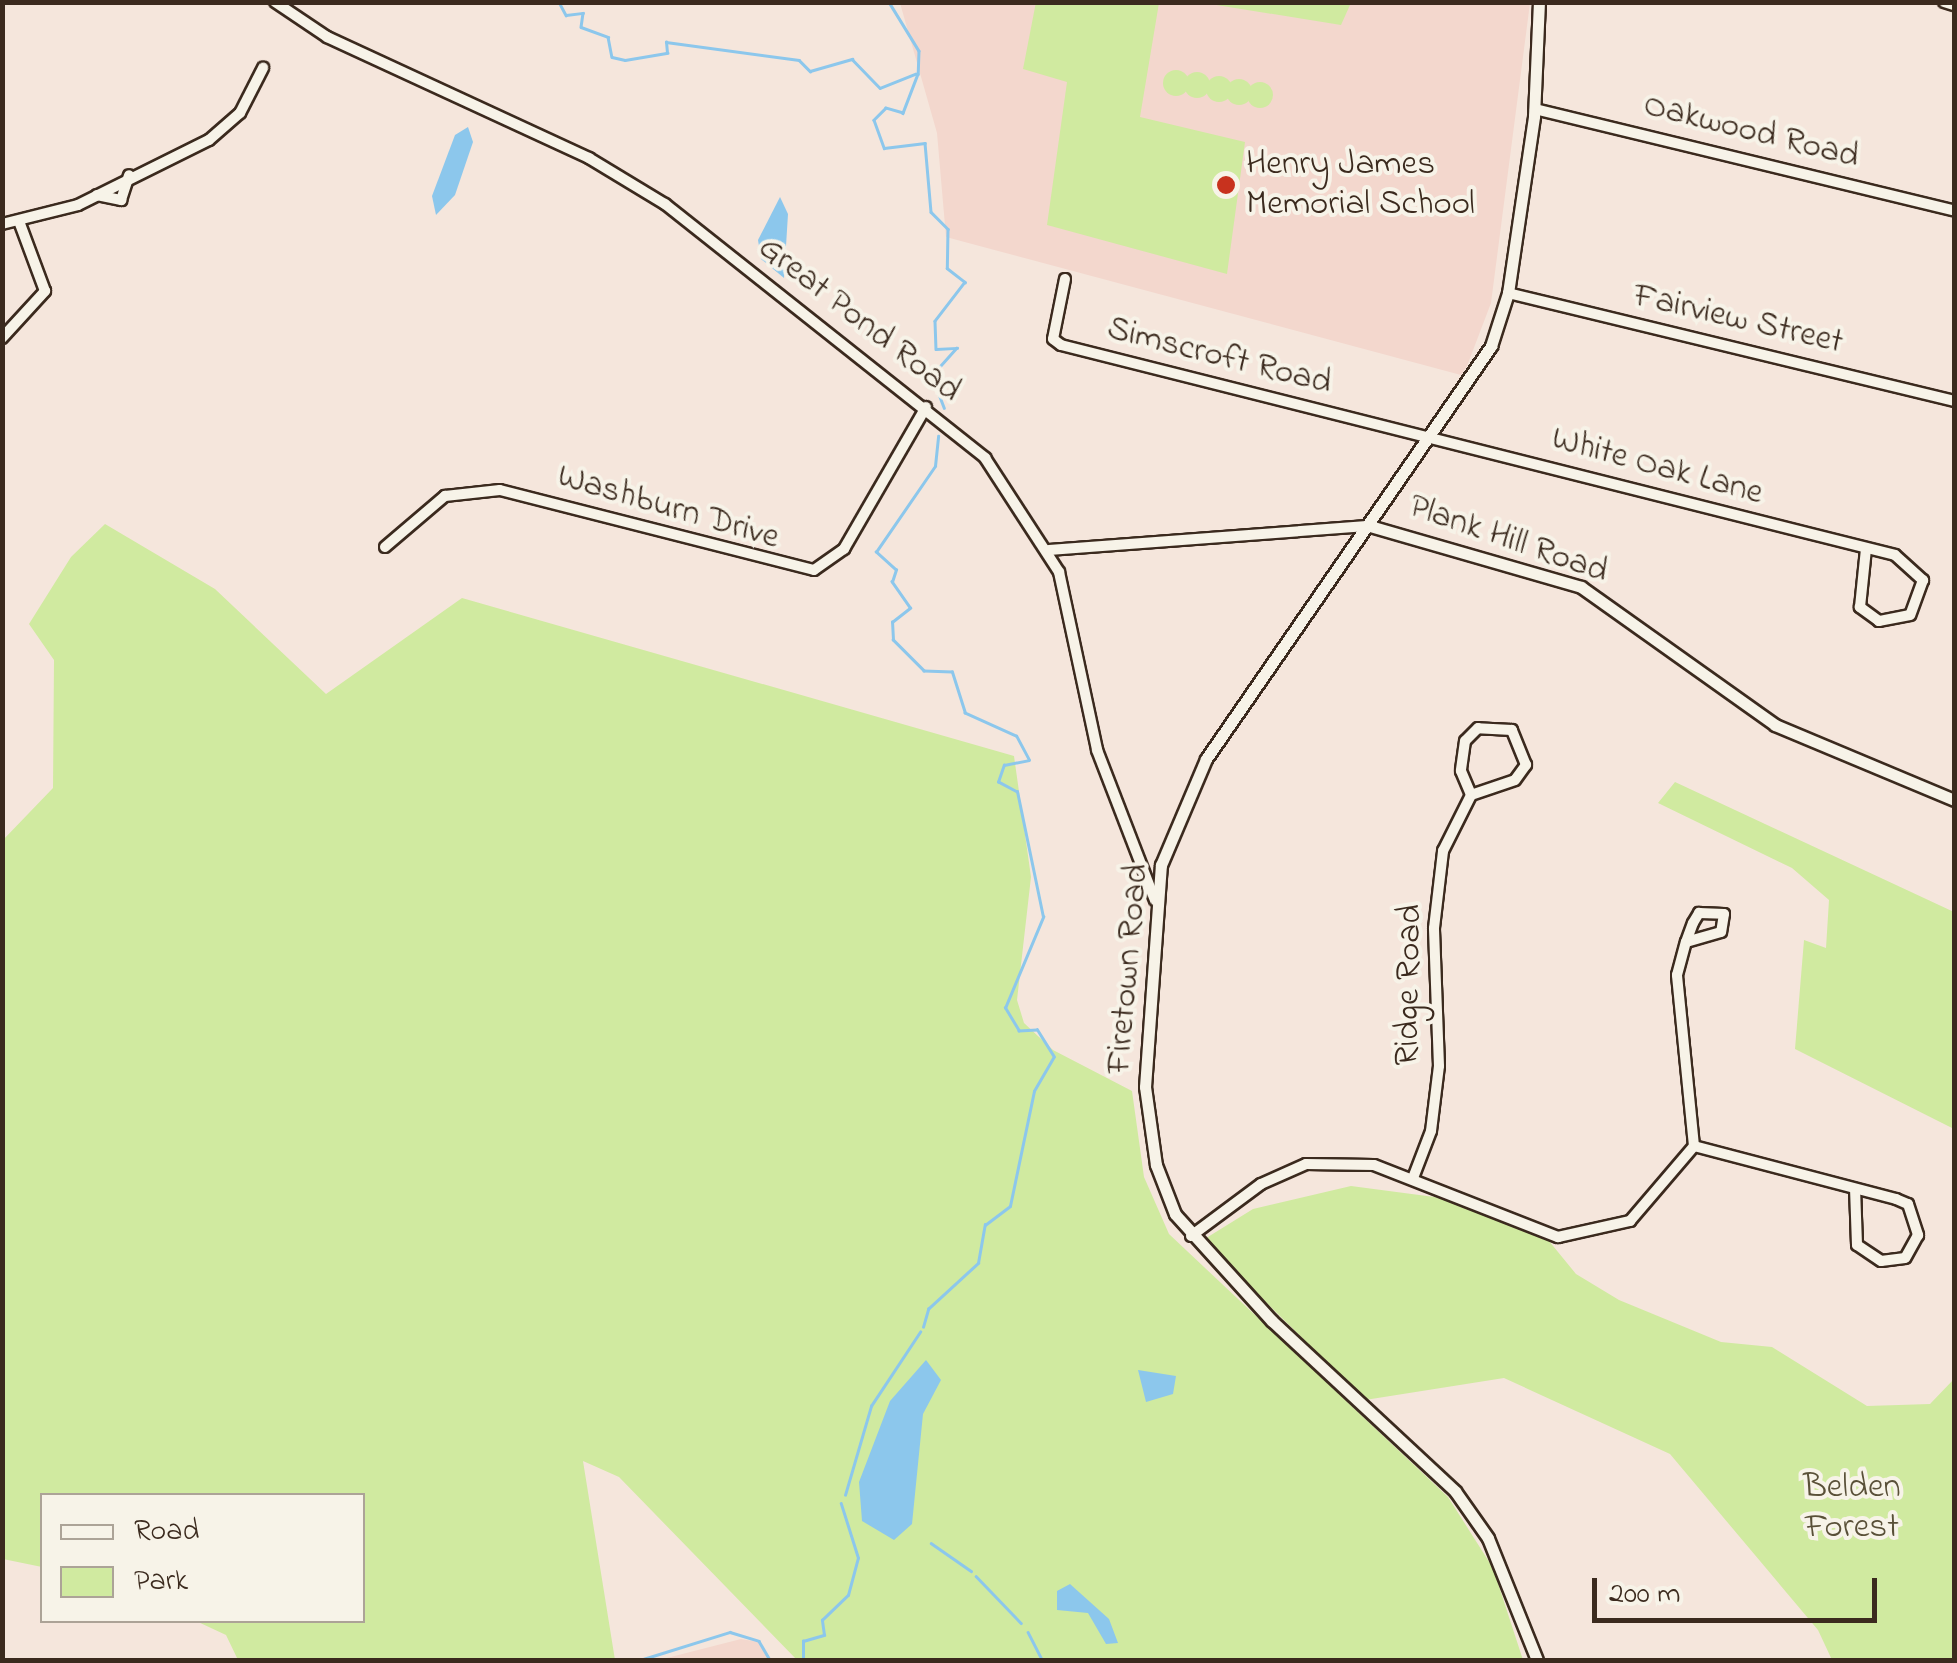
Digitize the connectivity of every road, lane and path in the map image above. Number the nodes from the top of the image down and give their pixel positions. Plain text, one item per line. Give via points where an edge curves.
1 (276, 2) edge
2 (1539, 2) edge
3 (1944, 2) edge
4 (1954, 5) edge
5 (262, 68) dead end
6 (1535, 109) junction
7 (129, 174) junction
8 (97, 195) junction
9 (1954, 210) edge
10 (18, 221) junction
11 (2, 224) edge
12 (1066, 279) dead end
13 (1508, 293) junction
14 (2, 338) edge
15 (1954, 401) edge
16 (926, 407) junction
17 (1435, 436) junction
18 (1370, 526) junction
19 (385, 547) dead end
20 (1866, 549) junction
21 (1049, 550) junction
22 (1471, 795) junction
23 (1954, 800) edge
24 (1155, 900) junction
25 (1686, 942) dead end
26 (1694, 1146) junction
27 (1413, 1178) junction
28 (1855, 1189) junction
29 (1191, 1236) junction
30 (1537, 1660) edge

1 - 16 street, Great Pond Road via 327,37 641,189
2 - 6 street, Firetown Road
3 - 4 street
5 - 7 street via 220,133
6 - 9 street, Oakwood Road
6 - 13 street, Firetown Road
7 - 8 street
7 - 8 street via 121,200
8 - 10 street
10 - 11 street
10 - 14 street via 45,291
12 - 17 street, Simscroft Road via 1053,339 1061,345
13 - 15 street, Fairview Street
13 - 17 street, Firetown Road via 1484,364
16 - 19 street, Washburn Drive via 844,549 814,570 500,490 445,496
16 - 21 street, Great Pond Road via 985,458
17 - 18 street, Firetown Road
17 - 20 street, White Oak Lane
18 - 21 street, Plank Hill Road
18 - 23 street, Plank Hill Road via 1581,587 1775,725
18 - 24 street, Firetown Road via 1217,739 1172,835
20 - 20 street, White Oak Lane via 1919,570 1920,598 1902,620 1878,621 1860,607
21 - 24 street, Great Pond Road via 1097,750
22 - 22 street via 1515,780 1526,765 1512,730 1478,728 1465,742 1461,772
22 - 27 street, Ridge Road via 1444,850 1434,928 1439,1066 1432,1131
24 - 29 street, Firetown Road via 1145,1106 1160,1182
25 - 26 street via 1677,980
26 - 27 street via 1644,1210 1597,1234 1558,1237
26 - 28 street
27 - 29 street via 1374,1165 1306,1164 1261,1184
28 - 28 street via 1908,1204 1918,1235 1905,1258 1881,1261 1856,1245
29 - 30 street, Firetown Road via 1455,1491 1488,1538

